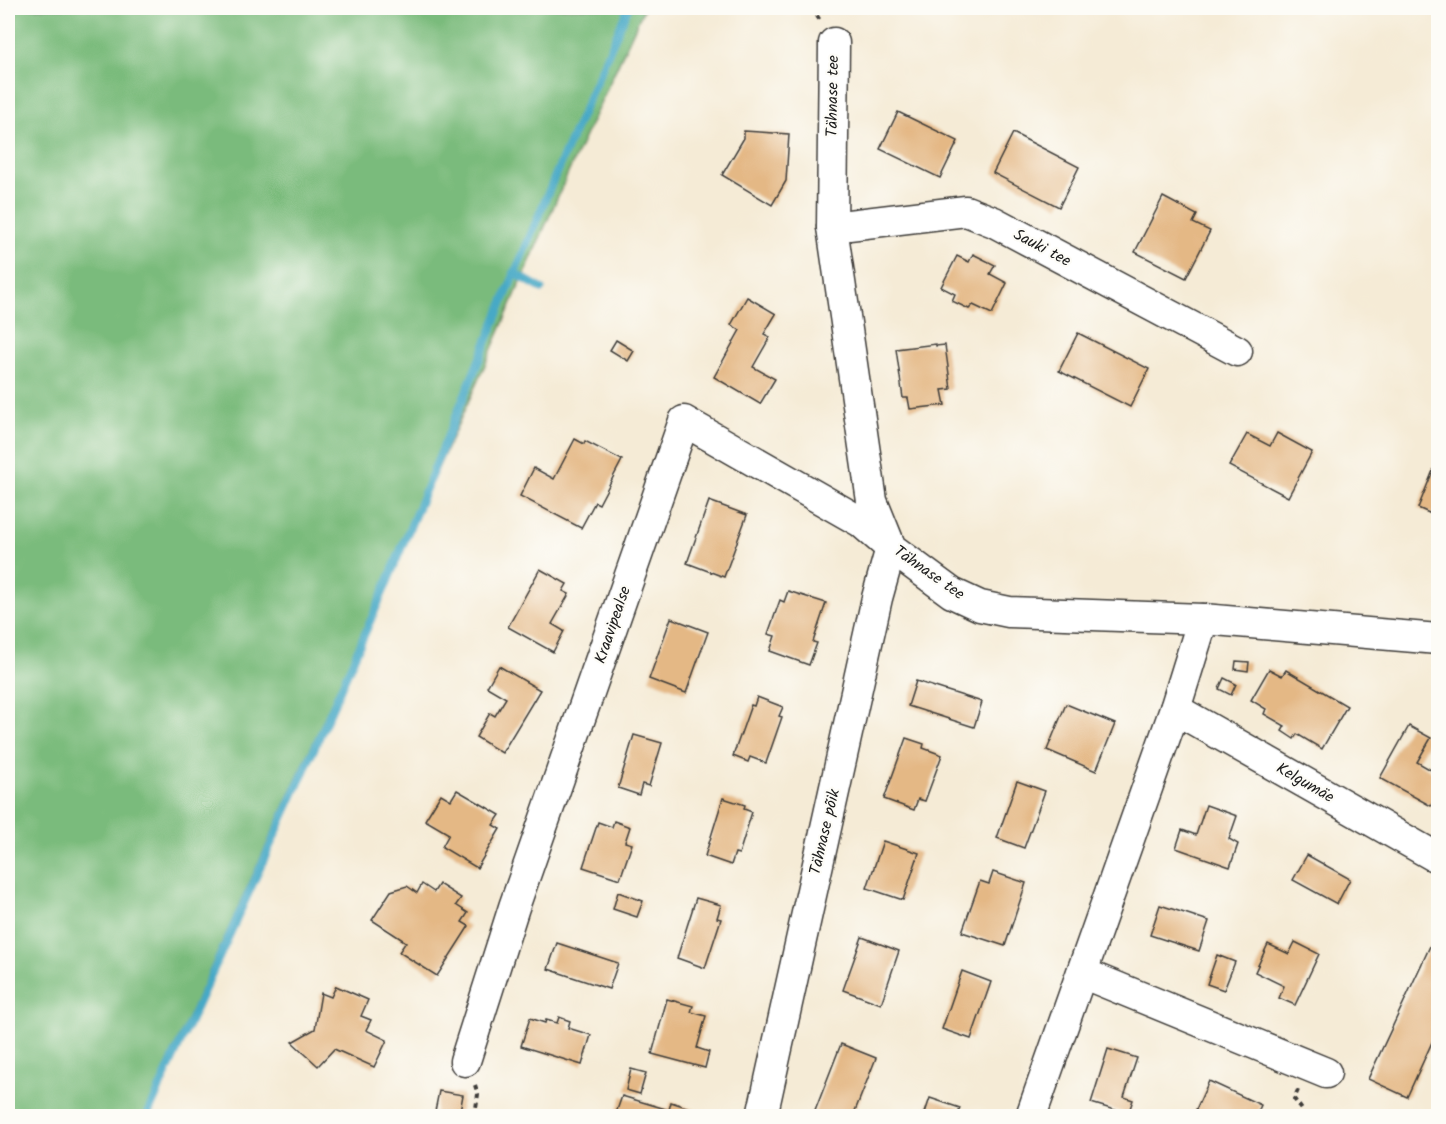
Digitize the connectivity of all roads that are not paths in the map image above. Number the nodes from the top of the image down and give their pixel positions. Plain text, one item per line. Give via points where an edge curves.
1 (834, 43) dead end
2 (832, 227) junction
3 (1237, 351) dead end
4 (891, 548) junction
5 (1203, 619) junction
6 (1438, 639) edge
7 (1175, 709) junction
8 (1434, 856) dead end
9 (1082, 973) junction
10 (465, 1060) dead end
11 (1326, 1073) dead end
12 (762, 1116) edge
13 (1031, 1116) edge

1 - 2 street, Tähnase tee
2 - 3 street, Sauki tee via 966,211 994,222
2 - 4 street, Tähnase tee via 872,501
4 - 5 street, Tähnase tee via 952,593 980,606 1009,612
4 - 10 street, Kraavipealse via 861,522 684,421 514,907
4 - 12 street, Tähnase põik
5 - 6 street, Tähnase tee
5 - 7 street
7 - 8 street, Kelgumäe
7 - 9 street
9 - 11 street
9 - 13 street

